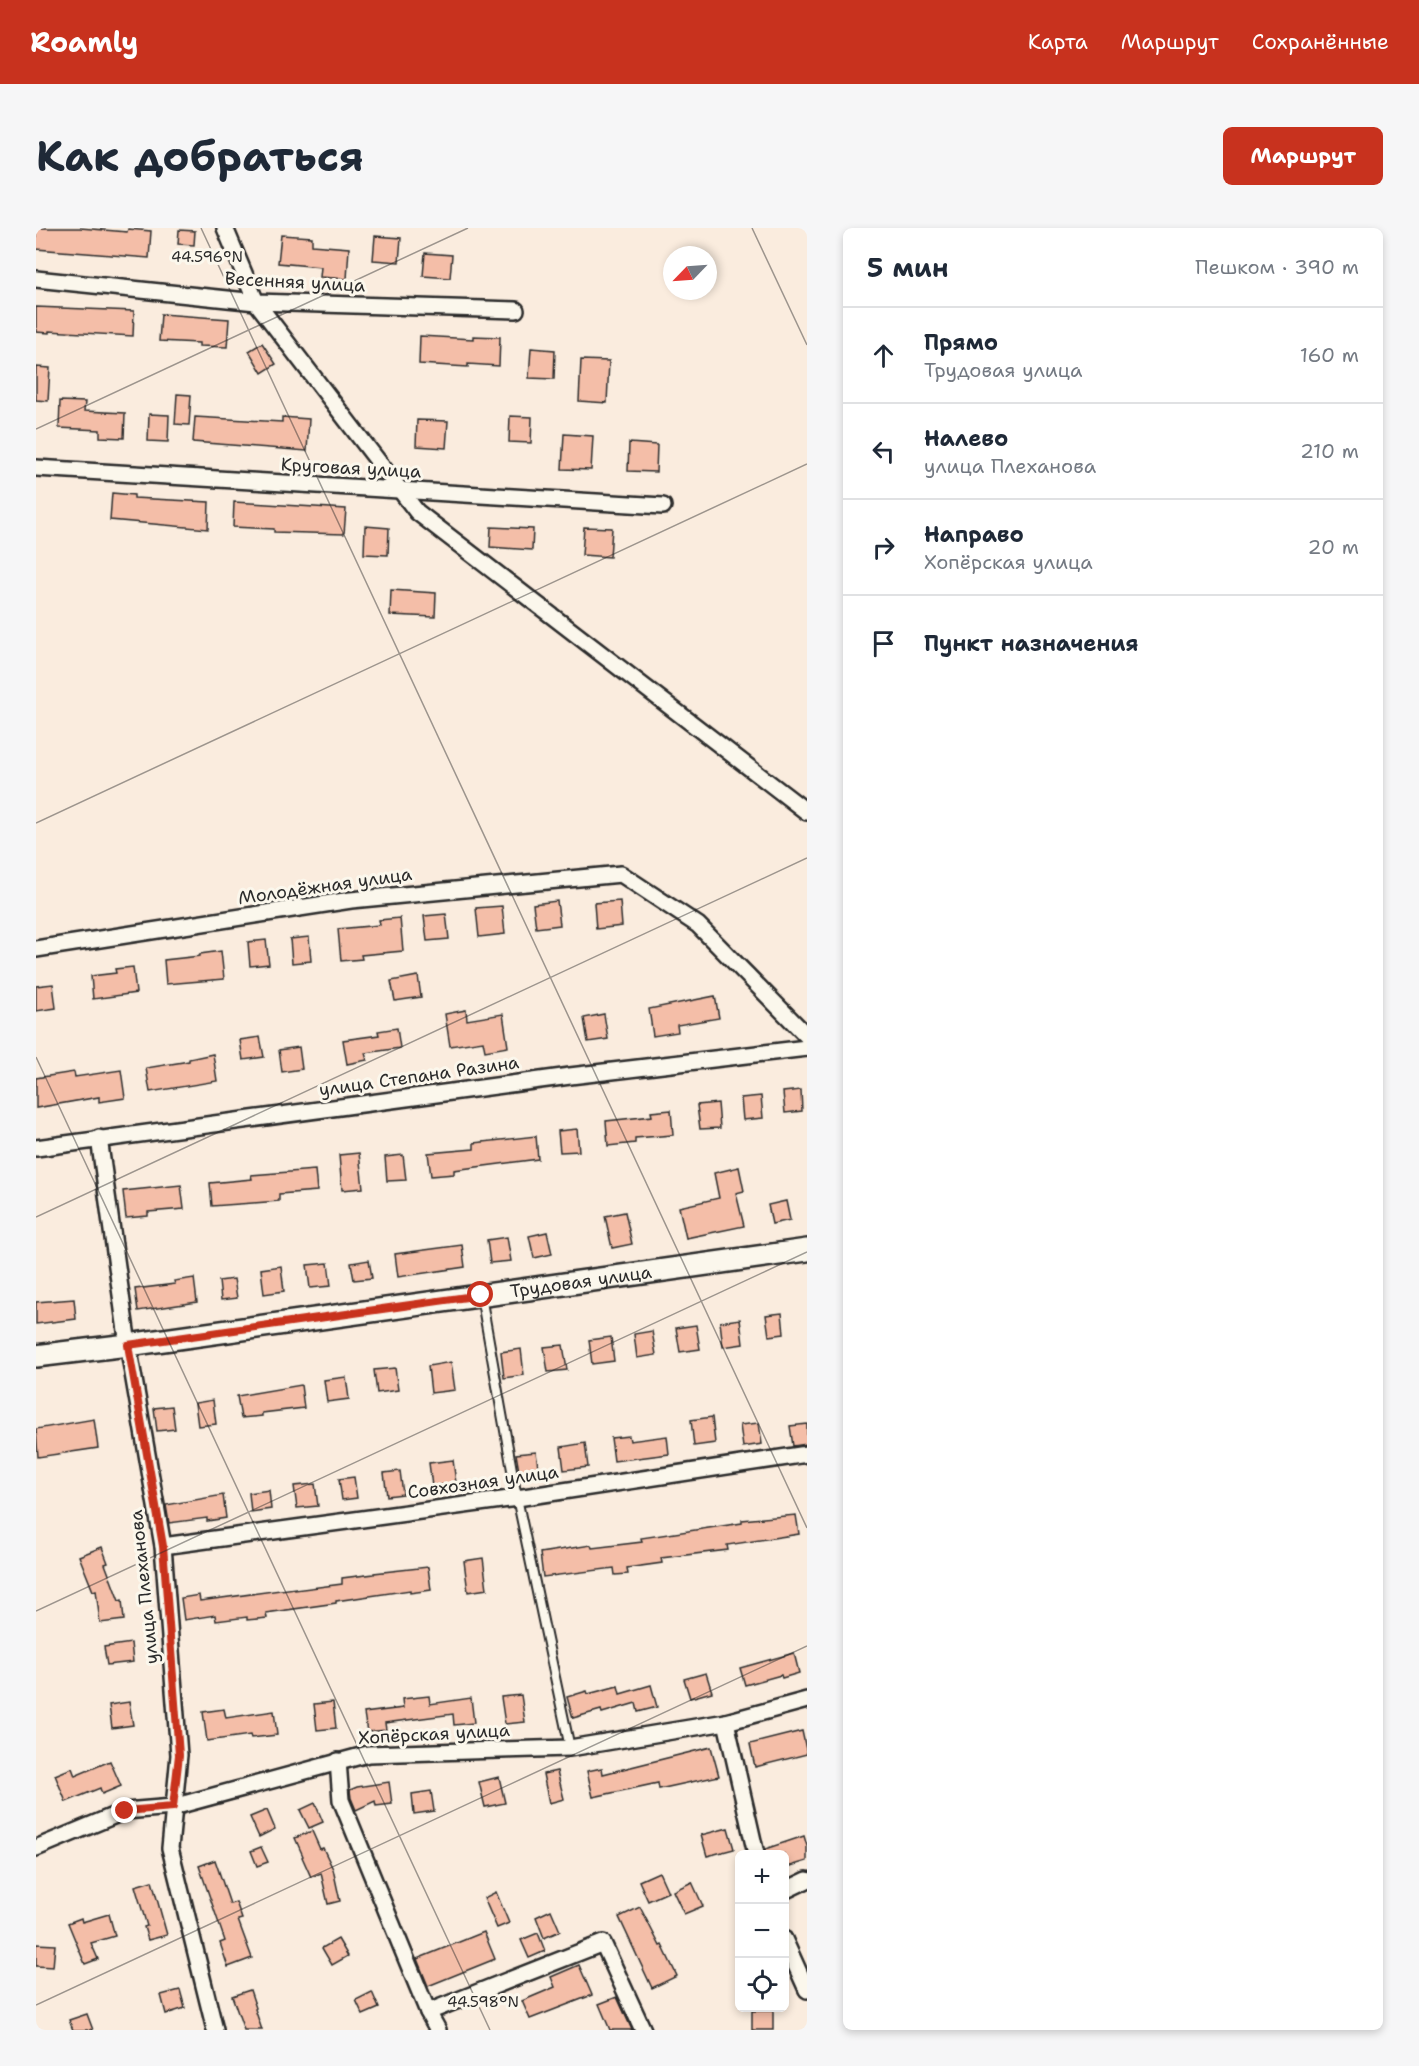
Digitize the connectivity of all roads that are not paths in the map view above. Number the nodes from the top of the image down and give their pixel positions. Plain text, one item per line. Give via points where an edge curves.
1 (225, 228) edge
2 (36, 279) edge
3 (256, 302) junction
4 (516, 310) dead end
5 (36, 468) edge
6 (401, 490) junction
7 (663, 506) dead end
8 (807, 812) edge
9 (36, 949) edge
10 (807, 1036) edge
11 (807, 1048) edge
12 (99, 1138) junction
13 (36, 1148) edge
14 (807, 1250) edge
15 (481, 1295) junction
16 (128, 1345) junction
17 (36, 1356) edge
18 (807, 1454) edge
19 (517, 1498) junction
20 (163, 1546) junction
21 (807, 1700) edge
22 (726, 1722) junction
23 (570, 1748) junction
24 (338, 1761) junction
25 (173, 1807) junction
26 (36, 1848) edge
27 (755, 1850) edge
28 (807, 1880) edge
29 (789, 1889) edge
30 (789, 1950) edge
31 (807, 1990) edge
32 (428, 2012) junction
33 (215, 2030) edge
34 (438, 2030) edge
35 (643, 2030) edge

1 - 3 street
2 - 3 street, Весенняя улица
3 - 4 street, Весенняя улица
3 - 6 street
5 - 6 street, Круговая улица
6 - 7 street, Круговая улица
6 - 8 street via 417,512
9 - 10 street, Молодёжная улица via 351,900 621,874 698,925
11 - 12 street, улица Степана Разина
12 - 13 street, улица Степана Разина
12 - 16 street, улица Плеханова
14 - 15 street, Трудовая улица
15 - 16 street, Трудовая улица
15 - 19 lane
16 - 17 street, Трудовая улица
16 - 20 street, улица Плеханова
18 - 19 street, Совхозная улица
19 - 20 street, Совхозная улица
19 - 23 lane
20 - 25 street, улица Плеханова via 179,1755
21 - 22 street, Хопёрская улица
22 - 23 street, Хопёрская улица
22 - 27 street
23 - 24 street, Хопёрская улица via 368,1754
24 - 25 street, Хопёрская улица
24 - 32 street via 340,1800
25 - 26 street, Хопёрская улица via 125,1811
25 - 33 street, улица Плеханова via 170,1848
28 - 29 street
30 - 31 street
32 - 34 street
32 - 35 street via 603,1943

